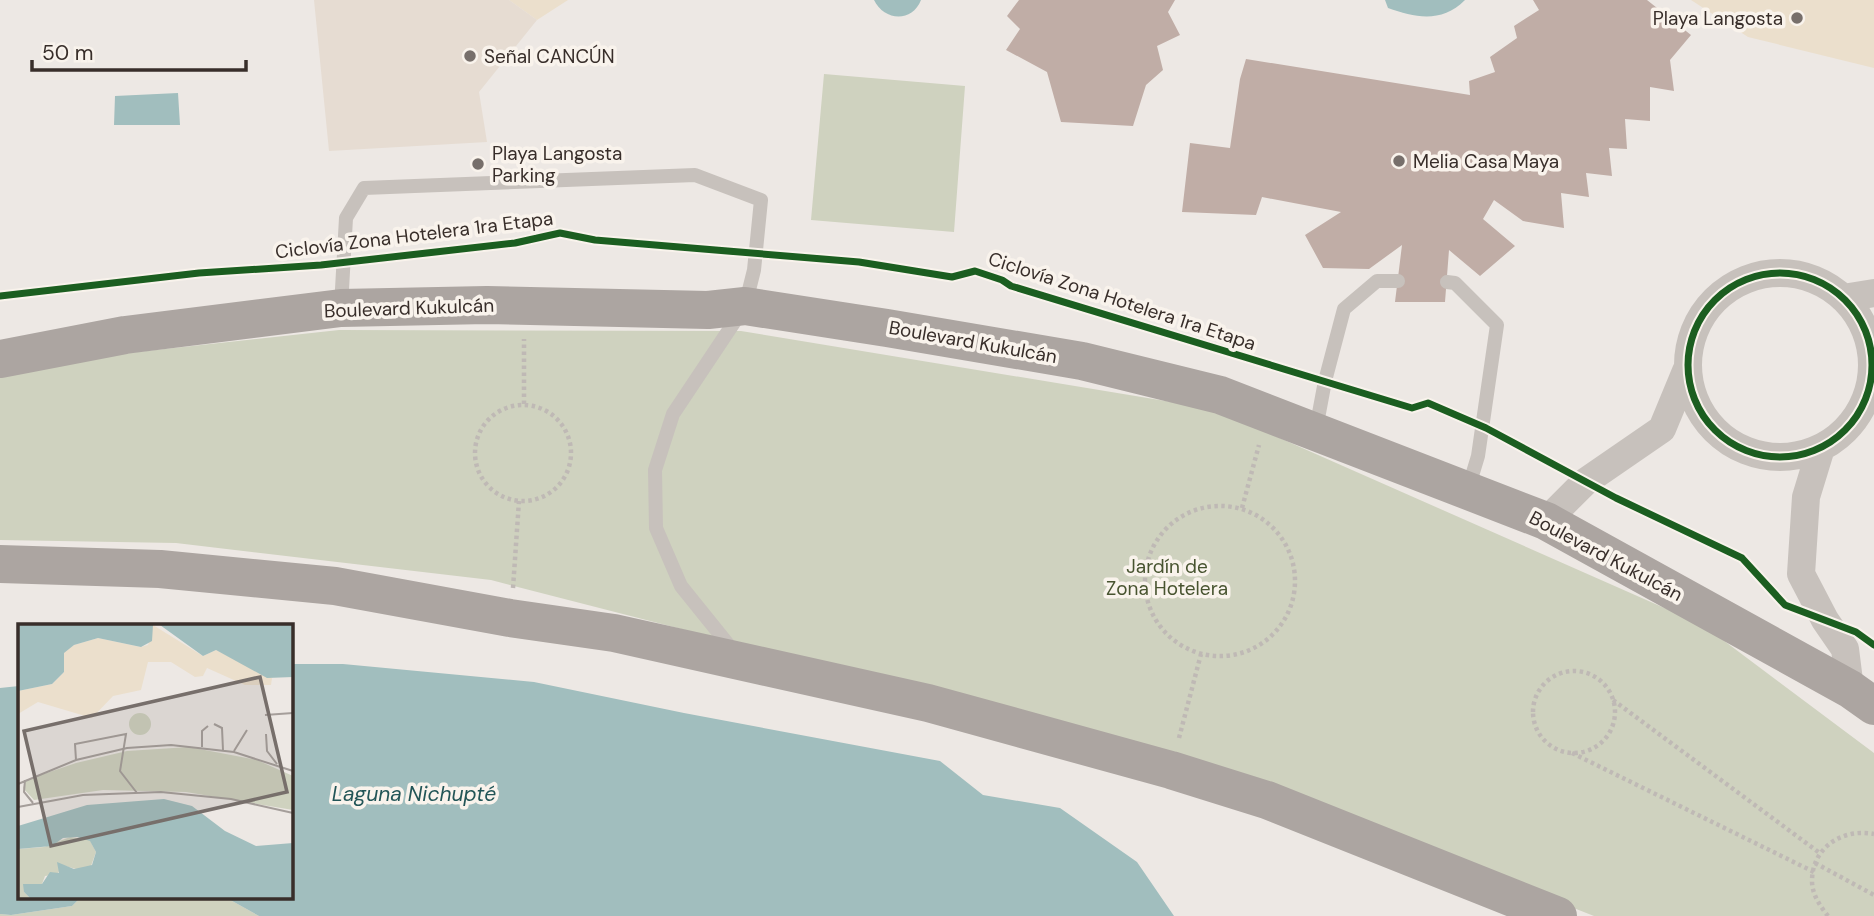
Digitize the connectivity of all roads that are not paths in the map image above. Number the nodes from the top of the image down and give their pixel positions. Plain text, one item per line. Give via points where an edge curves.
1 (1398, 281) dead end
2 (1447, 282) dead end
3 (1874, 293) edge
4 (1843, 298) junction
5 (745, 306) junction
6 (341, 308) junction
7 (0, 359) edge
8 (1686, 371) junction
9 (1865, 412) edge
10 (1316, 431) junction
11 (1821, 448) junction
12 (1467, 491) junction
13 (1546, 521) junction
14 (0, 564) edge
15 (743, 663) junction
16 (1862, 698) edge
17 (1558, 916) edge

1 - 10 lane via 1377,281 1344,309
2 - 12 lane via 1455,283 1497,325 1478,456
3 - 4 street
4 - 8 street via 1816,280 1786,272 1754,276 1726,289 1703,312 1690,340
4 - 9 street via 1860,318 1870,343 1872,369
5 - 6 main road, Boulevard Kukulcán via 708,310 487,305
5 - 6 lane via 761,200 695,175 364,188 346,218
5 - 10 main road, Boulevard Kukulcán via 1082,361 1220,395
5 - 15 lane via 673,414 656,470 656,528 681,586
6 - 7 main road, Boulevard Kukulcán via 125,335
8 - 11 street via 1693,401 1710,426 1733,446 1762,456 1793,457
8 - 13 street via 1662,429 1585,482
9 - 11 street
10 - 12 main road, Boulevard Kukulcán
11 - 16 street via 1805,497 1801,575 1845,649
12 - 13 main road, Boulevard Kukulcán
13 - 16 main road, Boulevard Kukulcán
14 - 15 main road via 160,569 335,586 614,633
15 - 17 main road via 928,703 1171,770 1267,800

